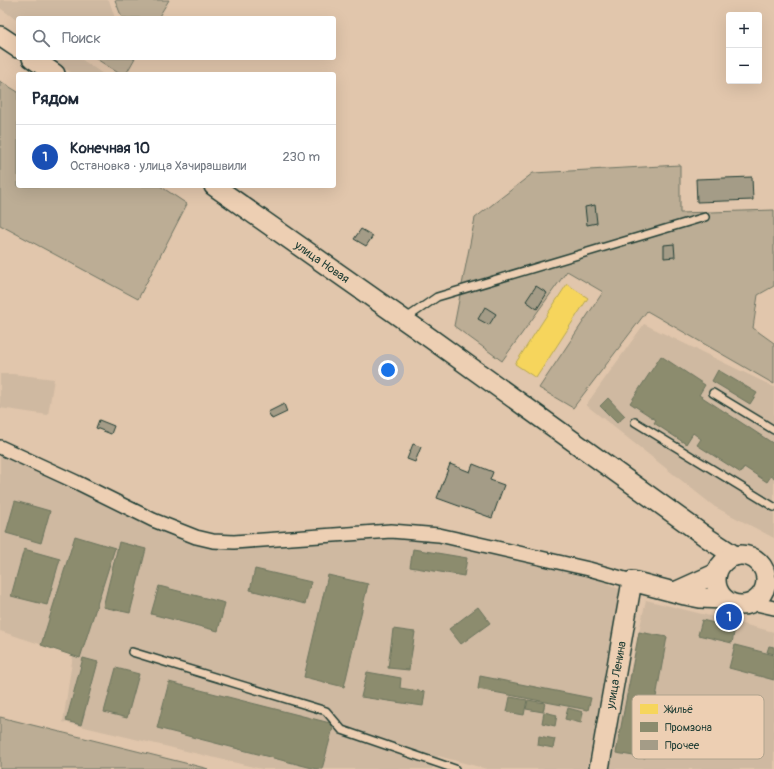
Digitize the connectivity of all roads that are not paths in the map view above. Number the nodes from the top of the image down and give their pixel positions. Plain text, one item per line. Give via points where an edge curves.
1 (0, 36) edge
2 (16, 47) edge
3 (35, 60) edge
4 (52, 72) edge
5 (217, 188) edge
6 (705, 218) dead end
7 (404, 320) junction
8 (714, 393) dead end
9 (635, 422) dead end
10 (774, 430) edge
11 (0, 447) edge
12 (774, 508) edge
13 (724, 564) junction
14 (632, 580) junction
15 (770, 582) edge
16 (674, 592) junction
17 (724, 599) junction
18 (752, 603) junction
19 (774, 608) edge
20 (132, 652) dead end
21 (455, 769) edge
22 (599, 769) edge

1 - 2 street
3 - 4 street
5 - 7 street, улица Новая
6 - 7 lane via 438,297
7 - 13 street, улица Новая via 709,539
8 - 10 lane
9 - 12 lane
11 - 14 street via 152,520 213,541 234,542 391,531 439,535
13 - 15 street via 747,556 760,565
13 - 16 street
13 - 17 street via 716,582
14 - 16 street
14 - 22 street, улица Ленина
15 - 18 street
16 - 17 street via 700,598
17 - 18 street via 736,605
18 - 19 street
20 - 21 lane via 326,711 342,730

